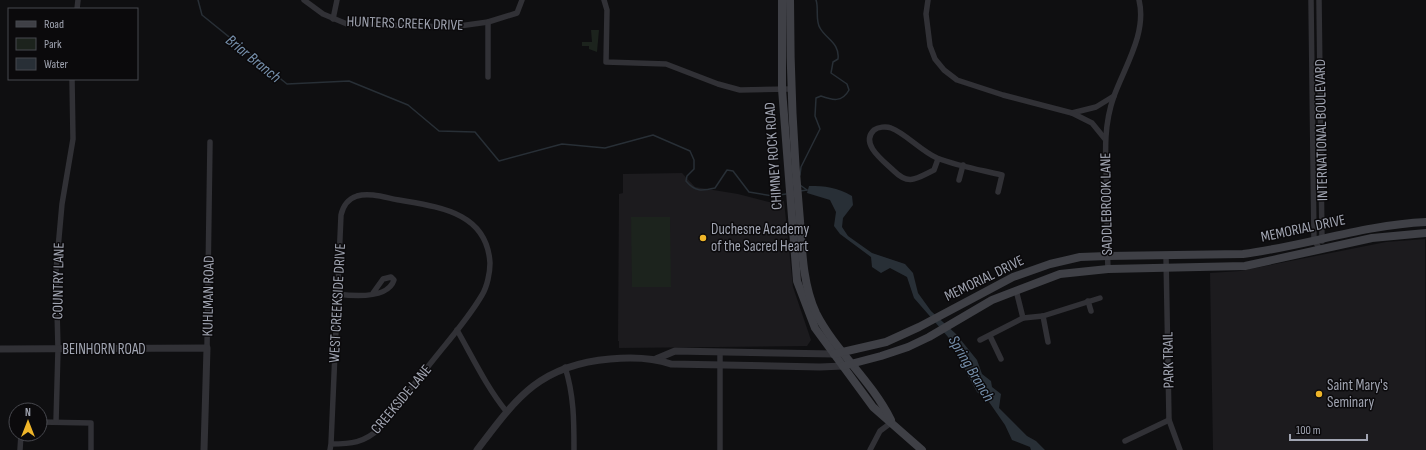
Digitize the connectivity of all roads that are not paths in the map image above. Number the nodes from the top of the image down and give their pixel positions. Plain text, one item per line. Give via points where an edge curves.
1 (304, 0) edge
2 (337, 0) edge
3 (522, 0) edge
4 (604, 0) edge
5 (928, 0) edge
6 (1139, 0) edge
7 (1311, 1) edge
8 (1319, 1) edge
9 (786, 2) edge
10 (333, 18) junction
11 (488, 22) junction
12 (1311, 56) junction
13 (1320, 56) junction
14 (488, 77) dead end
15 (72, 80) edge
16 (786, 89) junction
17 (1114, 96) junction
18 (1312, 105) junction
19 (1320, 105) junction
20 (1072, 112) junction
21 (1105, 139) junction
22 (210, 142) dead end
23 (1313, 157) junction
24 (1321, 157) junction
25 (938, 159) junction
26 (963, 165) junction
27 (959, 180) dead end
28 (998, 192) dead end
29 (389, 198) joint
30 (1313, 199) junction
31 (1322, 199) junction
32 (1426, 222) edge
33 (1405, 223) junction
34 (1426, 233) edge
35 (1406, 234) junction
36 (1322, 238) junction
37 (1314, 240) junction
38 (1320, 249) junction
39 (1243, 254) junction
40 (1108, 256) junction
41 (1166, 256) junction
42 (1245, 266) junction
43 (1166, 268) junction
44 (1108, 269) junction
45 (1016, 290) junction
46 (373, 293) dead end
47 (337, 294) junction
48 (1100, 298) dead end
49 (1088, 301) junction
50 (1091, 311) dead end
51 (1043, 316) junction
52 (1024, 318) junction
53 (457, 330) junction
54 (990, 336) junction
55 (980, 340) dead end
56 (1048, 342) dead end
57 (207, 348) junction
58 (0, 349) edge
59 (58, 349) junction
60 (720, 352) junction
61 (838, 353) junction
62 (656, 359) junction
63 (1001, 359) dead end
64 (851, 363) junction
65 (721, 364) junction
66 (843, 366) junction
67 (565, 367) junction
68 (506, 411) junction
69 (1169, 420) junction
70 (48, 422) edge
71 (56, 422) junction
72 (892, 422) junction
73 (1125, 441) dead end
74 (331, 447) edge
75 (91, 450) edge
76 (204, 450) edge
77 (477, 450) edge
78 (574, 450) edge
79 (720, 450) edge
80 (870, 450) edge
81 (922, 450) edge
82 (1180, 450) edge

1 - 10 street, HUNTERS CREEK DRIVE
2 - 10 street
3 - 11 street, HUNTERS CREEK DRIVE via 517,13
4 - 16 street via 607,10 606,62 666,64 740,90
5 - 20 street, SADDLEBROOK LANE via 926,14 930,46 935,59 944,70 957,80 1002,95
6 - 17 street, SADDLEBROOK LANE via 1141,9 1136,39
7 - 8 street
7 - 12 street, INTERNATIONAL BOULEVARD
8 - 13 street, INTERNATIONAL BOULEVARD
9 - 16 main road, CHIMNEY ROCK ROAD
10 - 11 street, HUNTERS CREEK DRIVE via 347,24 452,27
11 - 14 street
12 - 13 street
12 - 18 street, INTERNATIONAL BOULEVARD
13 - 19 street, INTERNATIONAL BOULEVARD
15 - 59 street, COUNTRY LANE via 73,139 62,204 56,271
16 - 61 main road, CHIMNEY ROCK ROAD via 798,254 797,281 815,328
17 - 20 street, SADDLEBROOK LANE via 1096,107
17 - 21 street, SADDLEBROOK LANE
18 - 19 street
18 - 23 street, INTERNATIONAL BOULEVARD
19 - 24 street, INTERNATIONAL BOULEVARD
20 - 21 street, SADDLEBROOK LANE via 1092,123
21 - 40 street, SADDLEBROOK LANE
22 - 57 street, KUHLMAN ROAD
23 - 24 street
23 - 30 street, INTERNATIONAL BOULEVARD
24 - 31 street, INTERNATIONAL BOULEVARD
25 - 25 street via 934,170 910,180 902,179 871,149 870,139 874,131 882,127 892,128
25 - 26 street
26 - 27 street
26 - 28 street via 1002,175
29 - 47 street, WEST CREEKSIDE DRIVE via 365,194 352,198 343,206
29 - 53 street, CREEKSIDE LANE via 456,213 468,221 482,238 490,264 486,285 482,295
30 - 31 street
30 - 37 street, INTERNATIONAL BOULEVARD
31 - 36 street, INTERNATIONAL BOULEVARD
32 - 33 main road, MEMORIAL DRIVE
33 - 35 main road
33 - 36 main road, MEMORIAL DRIVE via 1381,225
34 - 35 main road, MEMORIAL DRIVE
35 - 38 main road, MEMORIAL DRIVE
36 - 37 main road, MEMORIAL DRIVE
36 - 38 street, INTERNATIONAL BOULEVARD
37 - 38 street
37 - 39 main road, MEMORIAL DRIVE
38 - 42 main road, MEMORIAL DRIVE
39 - 41 main road, MEMORIAL DRIVE
39 - 42 main road
40 - 41 main road, MEMORIAL DRIVE
40 - 44 street, SADDLEBROOK LANE
40 - 61 main road, MEMORIAL DRIVE via 1080,257 1013,277 886,342
41 - 43 street, PARK TRAIL
42 - 43 main road, MEMORIAL DRIVE
43 - 44 main road, MEMORIAL DRIVE
43 - 69 street, PARK TRAIL
44 - 45 main road, MEMORIAL DRIVE via 1060,274
45 - 52 street
45 - 64 main road, MEMORIAL DRIVE via 992,300 929,337 881,356
46 - 47 street via 354,296
47 - 74 street, WEST CREEKSIDE DRIVE
48 - 49 street
49 - 50 street
49 - 51 street
51 - 52 street
51 - 56 street
52 - 54 street
53 - 68 street via 476,367
53 - 74 street, CREEKSIDE LANE via 373,434 352,444
54 - 55 street
54 - 63 street
57 - 59 street, BEINHORN ROAD
57 - 76 street, KUHLMAN ROAD
58 - 59 street, BEINHORN ROAD
59 - 71 street, COUNTRY LANE
60 - 61 street, MEMORIAL DRIVE
60 - 62 street, MEMORIAL DRIVE via 675,351
60 - 65 street
61 - 64 main road, CHIMNEY ROCK ROAD
61 - 66 main road, CHIMNEY ROCK ROAD
62 - 65 street, MEMORIAL DRIVE via 671,364
62 - 67 street, MEMORIAL DRIVE via 590,360
64 - 66 main road, MEMORIAL DRIVE
64 - 72 main road, CHIMNEY ROCK ROAD
65 - 66 street, MEMORIAL DRIVE
65 - 79 street
66 - 72 main road, CHIMNEY ROCK ROAD via 873,407
67 - 68 street, MEMORIAL DRIVE via 532,386
67 - 78 street via 574,411
68 - 77 street, MEMORIAL DRIVE
69 - 73 street
69 - 82 street, PARK TRAIL
70 - 71 street
71 - 75 street via 91,423
72 - 80 street via 880,431
72 - 81 main road, CHIMNEY ROCK ROAD

